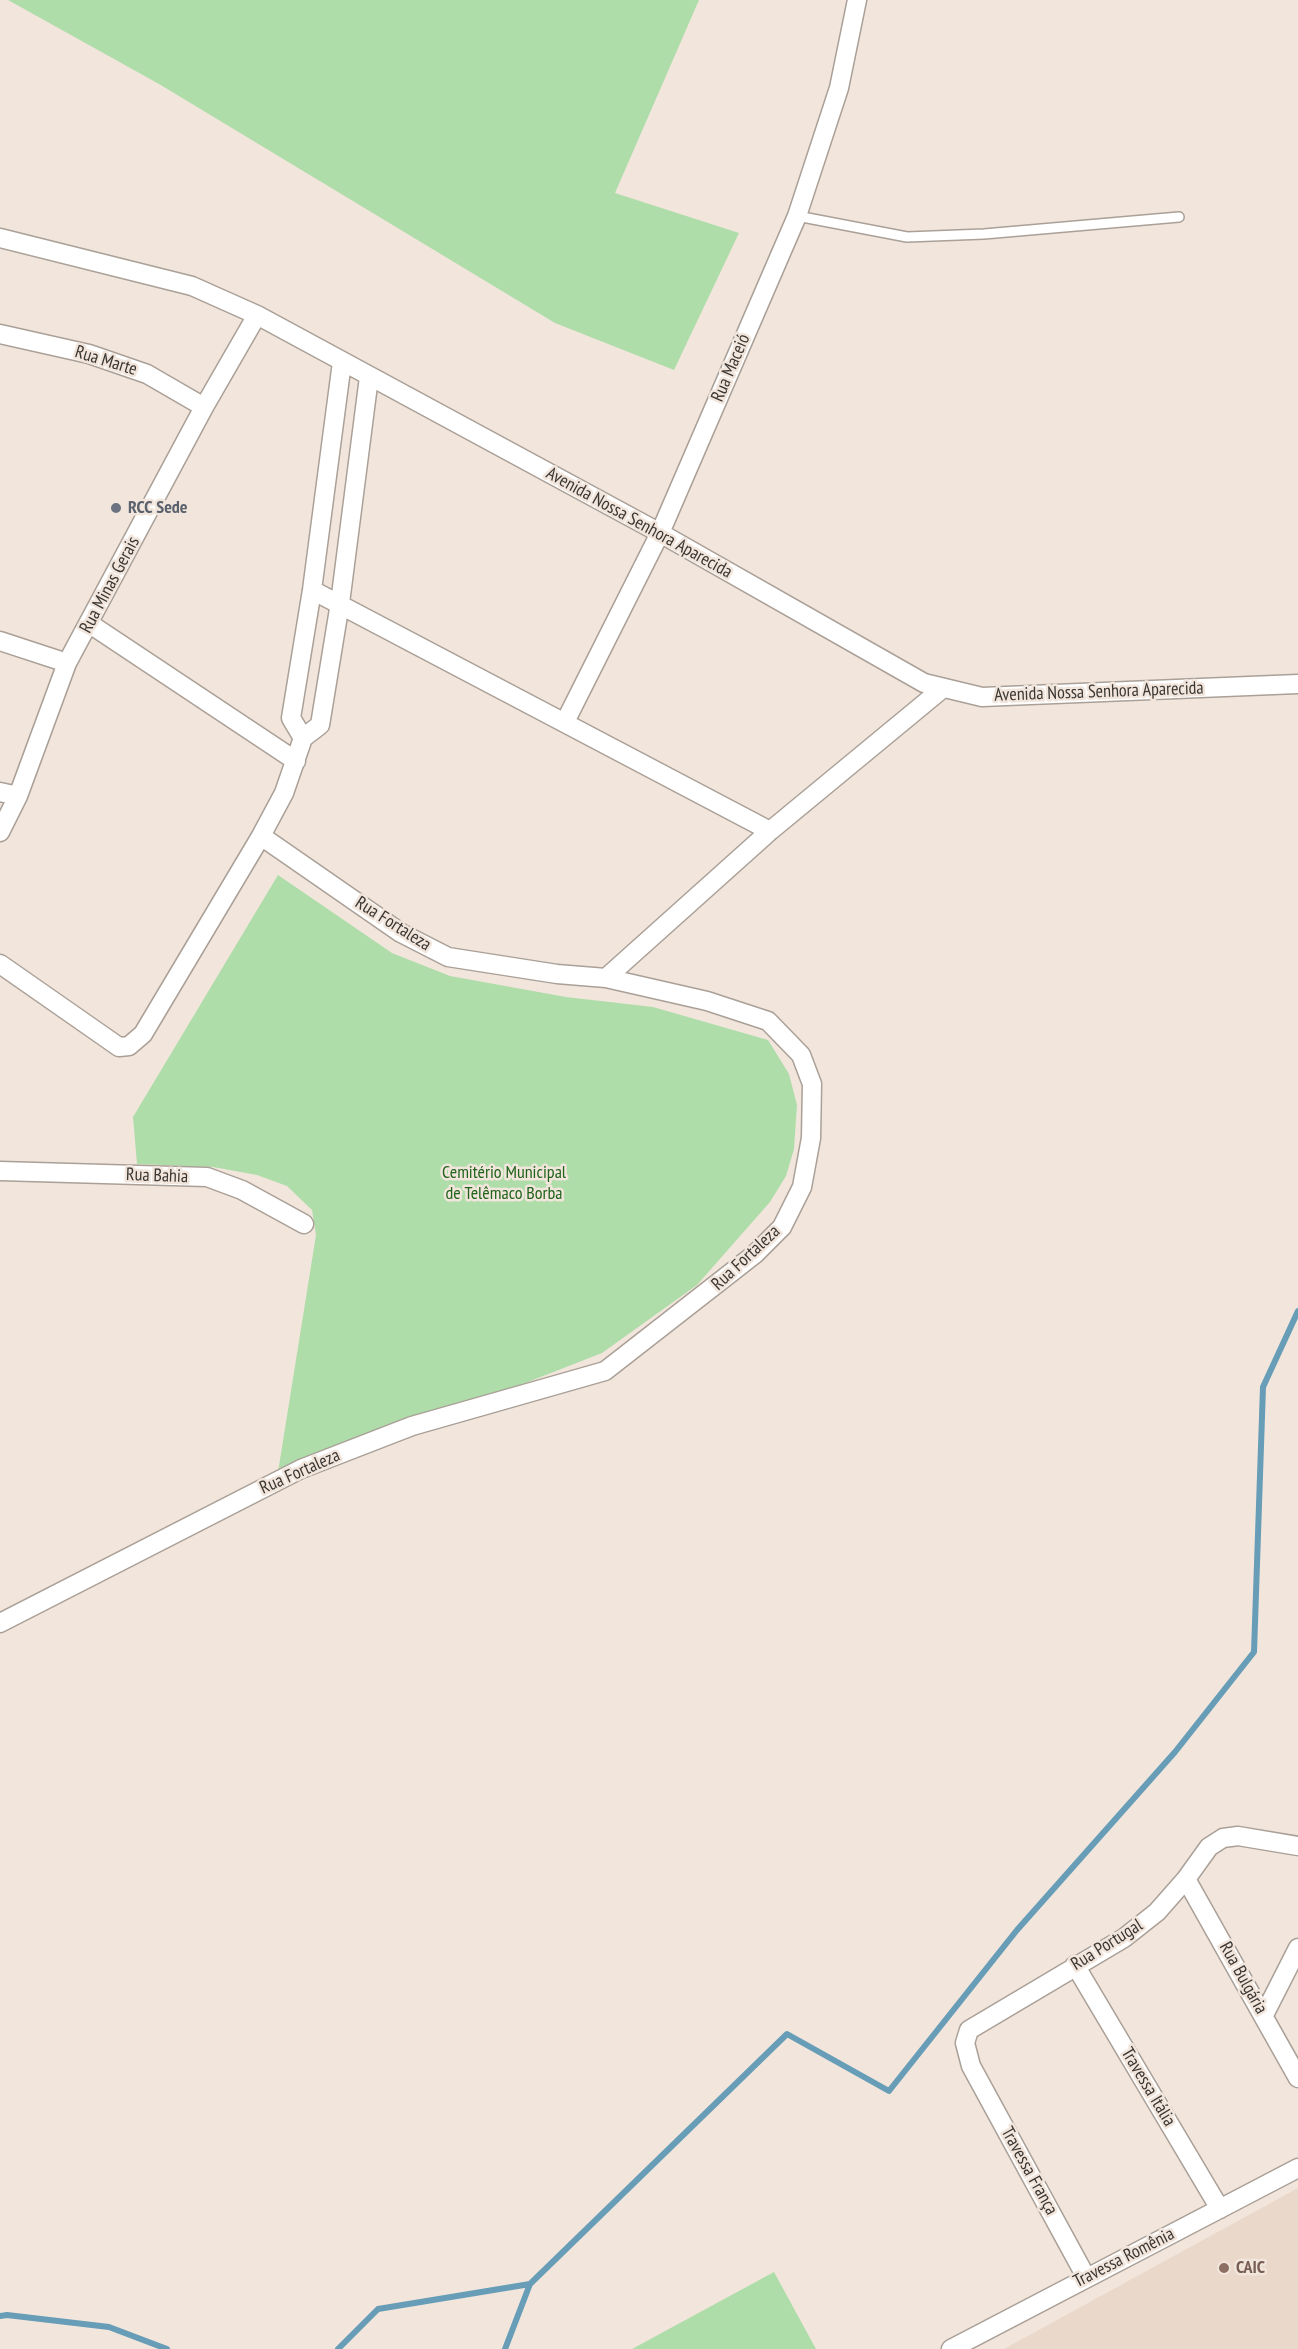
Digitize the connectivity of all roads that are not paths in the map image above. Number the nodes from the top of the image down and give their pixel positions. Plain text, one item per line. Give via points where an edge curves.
1 (857, 0) edge
2 (797, 216) junction
3 (1179, 217) dead end
4 (0, 238) edge
5 (257, 315) junction
6 (0, 334) edge
7 (342, 362) junction
8 (369, 377) junction
9 (204, 407) junction
10 (660, 532) junction
11 (312, 590) junction
12 (340, 603) junction
13 (90, 624) junction
14 (0, 641) edge
15 (67, 663) junction
16 (1298, 684) edge
17 (942, 689) junction
18 (565, 722) junction
19 (303, 738) junction
20 (296, 761) junction
21 (0, 792) edge
22 (18, 796) junction
23 (770, 831) junction
24 (0, 832) edge
25 (261, 836) junction
26 (0, 964) edge
27 (606, 978) junction
28 (0, 1171) edge
29 (304, 1224) dead end
30 (0, 1623) edge
31 (1298, 1846) edge
32 (1186, 1879) junction
33 (1298, 1948) edge
34 (1076, 1965) junction
35 (1264, 2015) junction
36 (971, 2066) joint
37 (1298, 2078) edge
38 (1298, 2168) edge
39 (1220, 2209) junction
40 (1086, 2277) junction
41 (951, 2349) edge

1 - 2 street, Rua Maceió via 839,88
2 - 3 lane via 907,237
2 - 10 street, Rua Maceió
4 - 5 street, Avenida Nossa Senhora Aparecida via 192,286
5 - 7 street, Avenida Nossa Senhora Aparecida
5 - 9 street, Rua Minas Gerais
6 - 9 street, Rua Marte via 89,354 147,374
7 - 8 street, Avenida Nossa Senhora Aparecida
7 - 11 street
8 - 10 street, Avenida Nossa Senhora Aparecida
8 - 12 street
9 - 13 street, Rua Minas Gerais
10 - 17 street, Avenida Nossa Senhora Aparecida via 924,684
10 - 18 street, Rua Maceió
11 - 12 street
11 - 19 street via 291,718
12 - 18 street
12 - 19 street via 323,715 317,728
13 - 15 street, Rua Minas Gerais
13 - 20 street
14 - 15 street
15 - 22 street, Rua Minas Gerais
16 - 17 street, Avenida Nossa Senhora Aparecida via 982,697
17 - 23 street
18 - 23 street
19 - 20 street
20 - 25 street
21 - 22 street
22 - 24 street, Rua Minas Gerais
23 - 27 street
25 - 26 street via 143,1034 129,1046 119,1047
25 - 27 street, Rua Fortaleza via 401,933 448,957
27 - 30 street, Rua Fortaleza via 707,1001 768,1021 801,1054 812,1084 812,1137 802,1187 782,1227 702,1298 605,1371 412,1426 301,1469
28 - 29 street, Rua Bahia via 207,1177 242,1190
31 - 32 street, Rua Portugal via 1238,1836 1223,1838 1209,1847
32 - 34 street, Rua Portugal via 1157,1912 1124,1938
32 - 35 street, Rua Bulgária
33 - 35 street
34 - 36 street, Rua Portugal via 969,2030 965,2043
34 - 39 street, Travessa Itália
35 - 37 street, Rua Bulgária
36 - 40 street, Travessa França
38 - 39 street, Travessa Romênia
39 - 40 street, Travessa Romênia
40 - 41 street, Travessa Romênia

